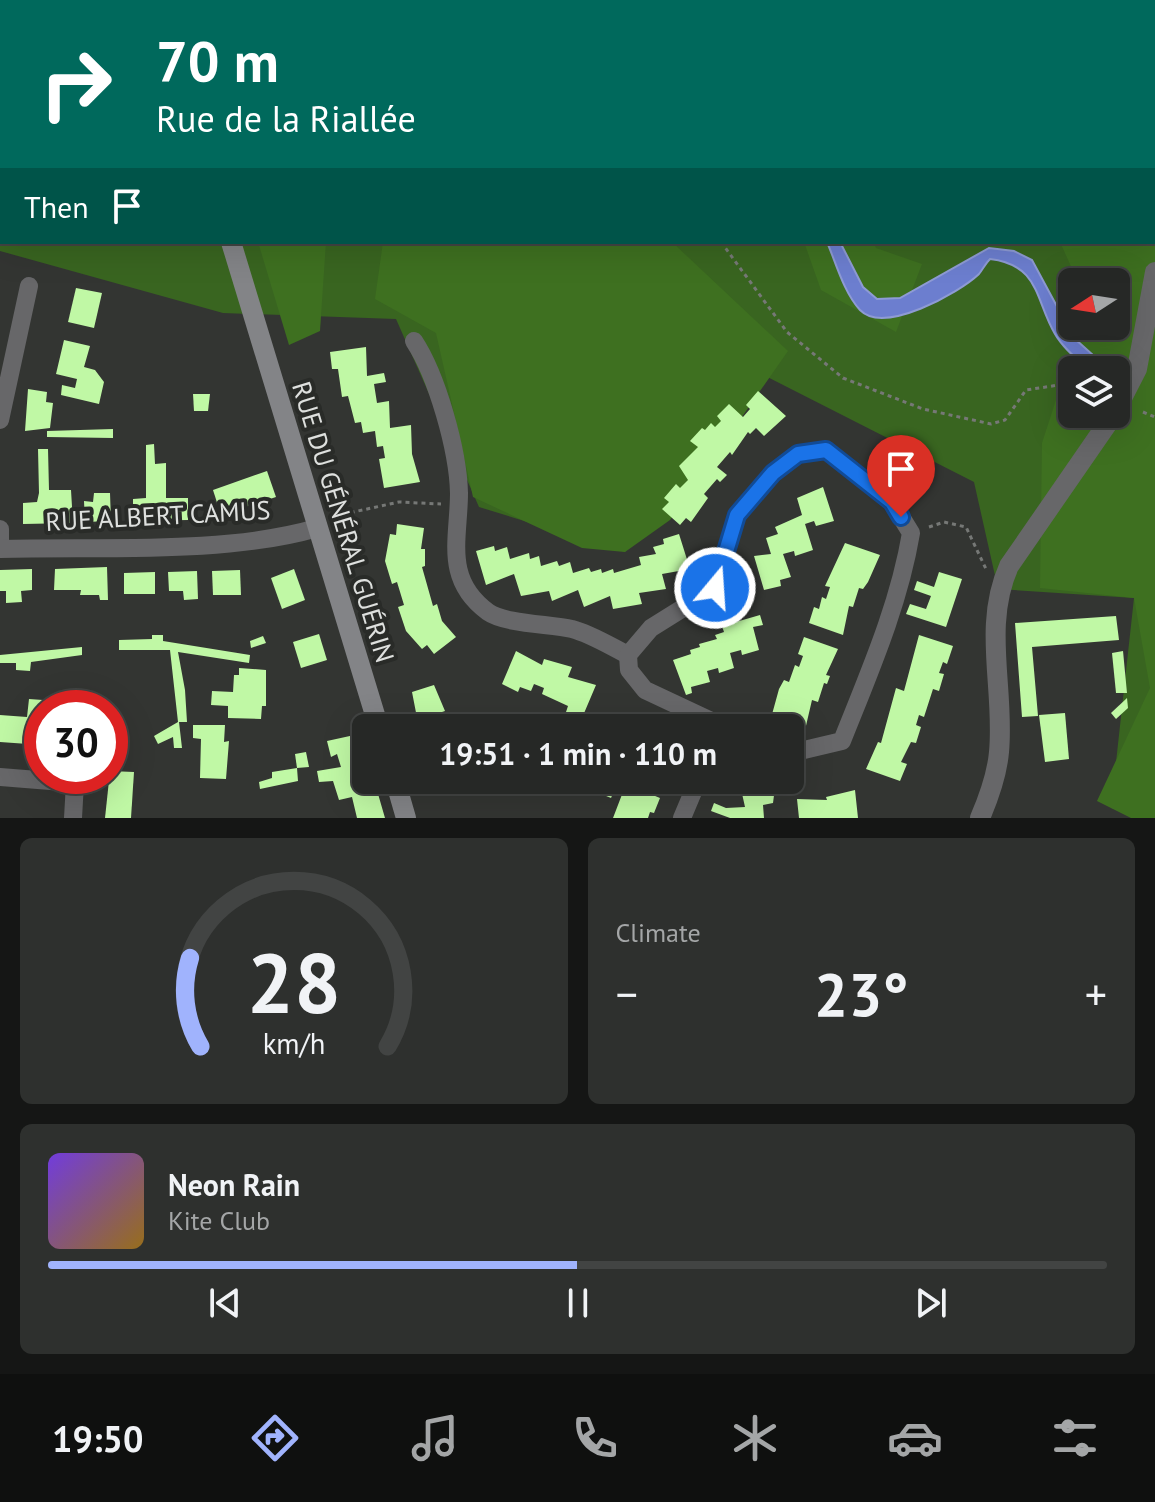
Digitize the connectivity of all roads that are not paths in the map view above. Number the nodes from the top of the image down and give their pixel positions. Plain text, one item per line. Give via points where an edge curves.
1 (232, 244) edge
2 (1155, 272) edge
3 (29, 286) dead end
4 (414, 341) dead end
5 (1130, 383) edge
6 (0, 420) edge
7 (1104, 428) edge
8 (316, 524) junction
9 (0, 529) edge
10 (0, 549) edge
11 (628, 655) junction
12 (375, 714) edge
13 (694, 714) edge
14 (804, 750) edge
15 (0, 777) edge
16 (399, 794) edge
17 (692, 794) edge
18 (73, 818) edge
19 (406, 818) edge
20 (682, 818) edge
21 (980, 818) edge

1 - 8 main road, RUE DU GÉNÉRAL GUÉRIN
2 - 5 street
3 - 6 street
4 - 11 street via 430,366 447,428 459,493 454,552 464,585 489,613 574,630
7 - 21 street via 998,589 994,626 999,751
8 - 10 street, RUE ALBERT CAMUS via 281,536 193,544
8 - 12 main road, RUE DU GÉNÉRAL GUÉRIN
9 - 10 street
11 - 13 street via 629,670 645,690
11 - 14 street via 651,628 715,588 737,515 773,473 798,454 826,450 892,502 911,533 880,644 842,741
15 - 18 street via 75,783
16 - 19 main road
17 - 20 street

